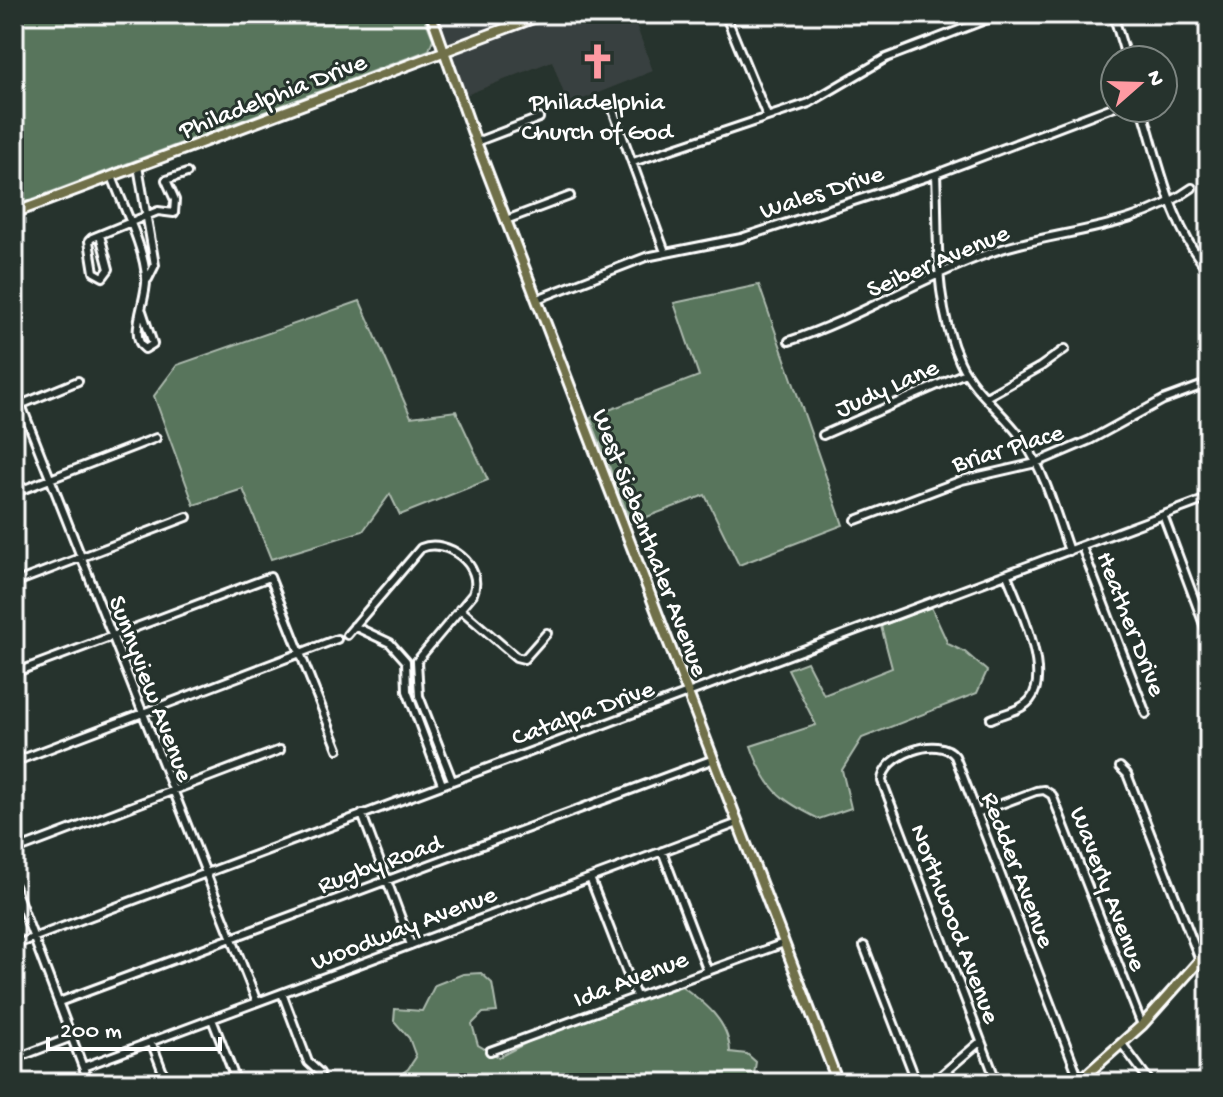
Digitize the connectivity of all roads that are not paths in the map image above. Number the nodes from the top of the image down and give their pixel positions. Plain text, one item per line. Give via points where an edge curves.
1 (431, 14) edge
2 (544, 14) edge
3 (725, 14) edge
4 (1001, 14) edge
5 (1113, 14) edge
6 (1122, 44) edge
7 (443, 52) junction
8 (1099, 112) edge
9 (614, 113) dead end
10 (767, 116) junction
11 (539, 118) dead end
12 (1147, 124) edge
13 (476, 142) junction
14 (633, 162) junction
15 (138, 166) junction
16 (187, 173) dead end
17 (936, 174) junction
18 (112, 176) junction
19 (1192, 188) dead end
20 (570, 196) dead end
21 (1172, 202) junction
22 (14, 213) edge
23 (149, 215) junction
24 (506, 220) junction
25 (129, 223) junction
26 (100, 235) junction
27 (665, 252) junction
28 (1209, 271) edge
29 (940, 275) junction
30 (147, 282) junction
31 (537, 299) junction
32 (142, 311) junction
33 (789, 341) dead end
34 (1065, 349) dead end
35 (965, 373) junction
36 (78, 381) dead end
37 (1209, 383) edge
38 (14, 387) edge
39 (986, 397) junction
40 (20, 405) junction
41 (823, 435) dead end
42 (156, 438) dead end
43 (1036, 463) junction
44 (49, 480) junction
45 (14, 493) edge
46 (1209, 498) edge
47 (1163, 515) junction
48 (187, 517) dead end
49 (856, 520) dead end
50 (1082, 547) junction
51 (1069, 551) junction
52 (80, 558) junction
53 (1007, 575) junction
54 (14, 583) edge
55 (1209, 601) edge
56 (1197, 606) junction
57 (460, 609) junction
58 (354, 626) junction
59 (547, 633) dead end
60 (347, 635) dead end
61 (111, 636) junction
62 (1209, 638) edge
63 (337, 639) dead end
64 (301, 653) junction
65 (406, 661) junction
66 (417, 661) junction
67 (14, 673) edge
68 (688, 692) junction
69 (141, 714) junction
70 (1146, 714) dead end
71 (991, 719) dead end
72 (338, 749) dead end
73 (280, 750) dead end
74 (714, 759) junction
75 (14, 762) edge
76 (1120, 767) dead end
77 (882, 776) joint
78 (452, 780) junction
79 (442, 784) junction
80 (171, 792) junction
81 (977, 813) junction
82 (362, 814) junction
83 (738, 823) junction
84 (14, 851) edge
85 (662, 851) junction
86 (206, 872) junction
87 (590, 878) junction
88 (387, 880) junction
89 (14, 886) edge
90 (34, 936) junction
91 (232, 938) junction
92 (784, 943) junction
93 (14, 945) edge
94 (411, 945) junction
95 (864, 946) dead end
96 (1209, 950) edge
97 (1200, 960) junction
98 (707, 969) junction
99 (282, 993) junction
100 (636, 996) junction
101 (59, 1002) junction
102 (257, 1002) junction
103 (212, 1019) junction
104 (1142, 1025) junction
105 (72, 1037) junction
106 (151, 1041) junction
107 (981, 1041) junction
108 (1122, 1044) junction
109 (490, 1051) dead end
110 (14, 1059) edge
111 (83, 1067) junction
112 (320, 1073) dead end
113 (1079, 1082) edge
114 (89, 1083) edge
115 (167, 1083) edge
116 (237, 1083) edge
117 (838, 1083) edge
118 (917, 1083) edge
119 (932, 1083) edge
120 (997, 1083) edge
121 (1151, 1083) edge

1 - 7 main road, West Siebenthaler Avenue
2 - 7 main road, Philadelphia Drive
3 - 10 street
4 - 10 street via 886,58 819,98
5 - 6 street
7 - 13 main road, West Siebenthaler Avenue
7 - 15 main road, Philadelphia Drive
8 - 17 street, Wales Drive
9 - 14 street
10 - 14 street
11 - 13 street
12 - 21 street
13 - 24 main road, West Siebenthaler Avenue
14 - 27 street
15 - 18 main road, Philadelphia Drive
15 - 23 street
16 - 23 street via 166,180 175,200 174,213
17 - 27 street, Wales Drive via 741,238
17 - 29 street, Heather Drive
18 - 22 main road, Philadelphia Drive
18 - 25 street
19 - 21 street, Seiber Avenue
20 - 24 street
21 - 28 street via 1191,246
21 - 29 street, Seiber Avenue via 1093,231 1005,248
23 - 25 street
23 - 30 street via 155,265
24 - 31 main road, West Siebenthaler Avenue
25 - 26 street
25 - 30 street
26 - 26 street via 88,244 94,272 103,277 109,269
27 - 31 street, Wales Drive
29 - 33 street, Seiber Avenue
29 - 35 street, Heather Drive via 952,340
30 - 32 street
31 - 68 main road, West Siebenthaler Avenue
32 - 32 street via 137,332 145,349 153,344
34 - 39 street
35 - 39 street, Heather Drive
35 - 41 street, Judy Lane
36 - 40 street
37 - 43 street, Briar Place
38 - 40 street, Sunnyview Avenue
39 - 43 street, Heather Drive via 1017,430
40 - 44 street, Sunnyview Avenue
42 - 44 street
43 - 49 street, Briar Place via 962,480
43 - 51 street, Heather Drive
44 - 45 street
44 - 52 street, Sunnyview Avenue
46 - 47 street, Catalpa Drive
47 - 50 street, Catalpa Drive
47 - 56 street
48 - 52 street
50 - 51 street, Catalpa Drive
50 - 70 street, Heather Drive
51 - 53 street, Catalpa Drive
52 - 54 street
52 - 61 street, Sunnyview Avenue
53 - 68 street, Catalpa Drive
53 - 71 street via 1032,642 1037,682 1025,705
55 - 56 street
56 - 62 street
57 - 58 street via 476,586 472,569 449,549 430,545 419,550
57 - 59 street via 516,657 524,659
57 - 66 street
58 - 60 street
58 - 65 street via 390,643
61 - 64 street via 271,577
61 - 67 street
61 - 69 street, Sunnyview Avenue
63 - 64 street
64 - 69 street
64 - 72 street
65 - 66 street
65 - 79 street via 410,702
66 - 78 street via 419,696
68 - 74 main road, West Siebenthaler Avenue
68 - 78 street, Catalpa Drive
69 - 75 street
69 - 80 street, Sunnyview Avenue
73 - 80 street
74 - 83 main road, West Siebenthaler Avenue
74 - 88 street, Rugby Road
76 - 97 street
77 - 81 street, Redder Avenue via 894,760 943,746 955,756
77 - 107 street, Northwood Avenue
78 - 79 street, Catalpa Drive
79 - 82 street, Catalpa Drive
80 - 84 street
80 - 86 street, Sunnyview Avenue
81 - 104 street, Waverly Avenue via 1036,791 1052,795
81 - 113 street, Redder Avenue
82 - 86 street, Catalpa Drive
82 - 88 street
83 - 85 street, Woodway Avenue
83 - 92 main road, West Siebenthaler Avenue
85 - 87 street, Woodway Avenue
85 - 98 street
86 - 90 street, Catalpa Drive
86 - 91 street, Sunnyview Avenue
87 - 94 street, Woodway Avenue
87 - 100 street
88 - 91 street, Rugby Road
88 - 94 street
89 - 90 street
90 - 93 street, Catalpa Drive
90 - 101 street
91 - 101 street, Rugby Road
91 - 102 street, Sunnyview Avenue
92 - 98 street, Ida Avenue
92 - 117 main road, West Siebenthaler Avenue
94 - 99 street, Woodway Avenue
95 - 118 street
96 - 97 main road
97 - 104 main road
98 - 100 street, Ida Avenue
99 - 102 street, Woodway Avenue
99 - 112 street via 308,1062
100 - 109 street, Ida Avenue
101 - 105 street
102 - 103 street, Woodway Avenue
103 - 106 street, Woodway Avenue
103 - 116 street
104 - 108 main road
105 - 110 street
105 - 111 street
106 - 111 street, Woodway Avenue
106 - 115 street
107 - 119 street
107 - 120 street, Northwood Avenue
108 - 113 main road
108 - 121 street
111 - 114 street

